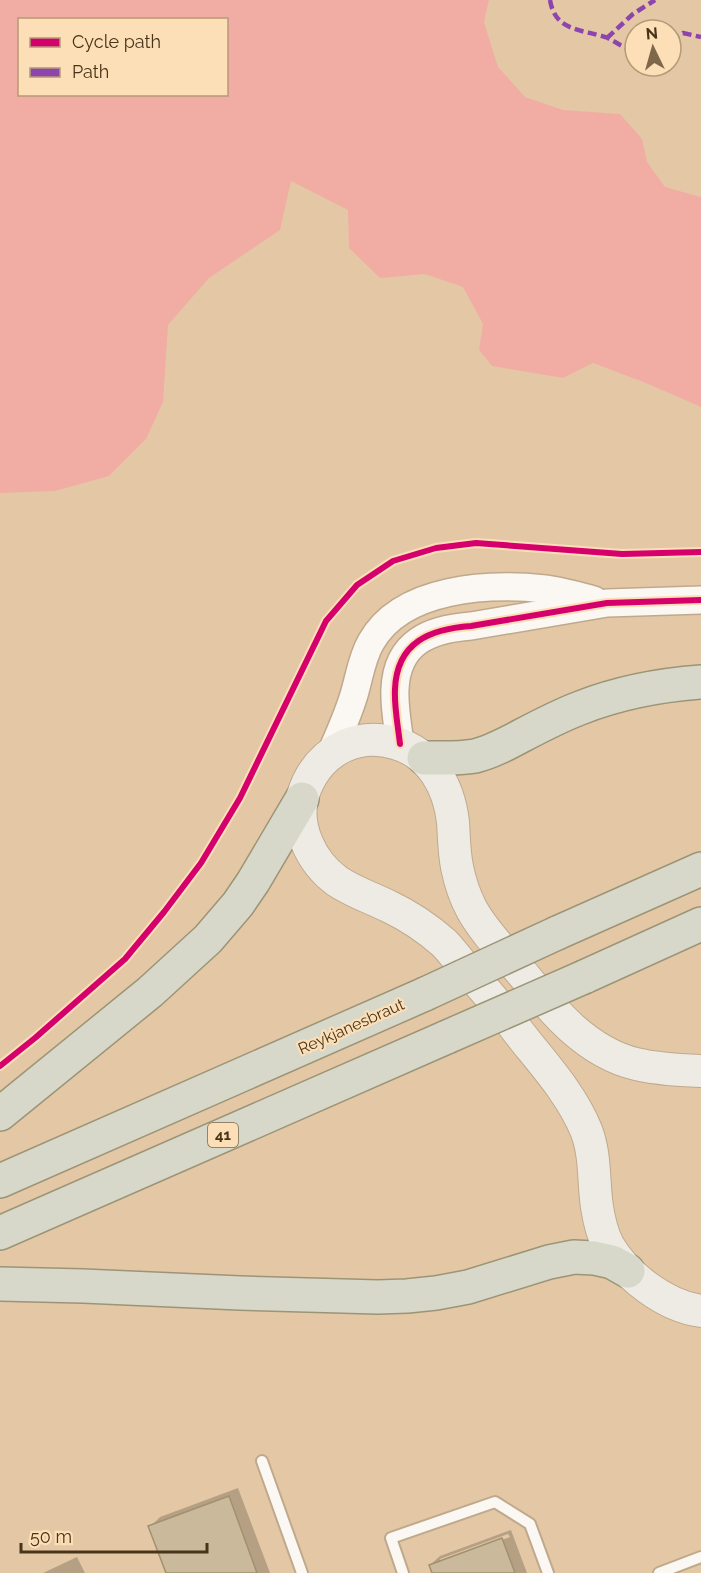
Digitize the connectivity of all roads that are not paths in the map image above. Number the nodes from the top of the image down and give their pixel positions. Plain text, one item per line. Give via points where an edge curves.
1 (701, 600) edge
2 (607, 603) junction
3 (701, 682) edge
4 (412, 751) junction
5 (331, 753) junction
6 (302, 799) junction
7 (701, 869) edge
8 (701, 924) edge
9 (701, 1071) edge
10 (0, 1114) edge
11 (0, 1181) edge
12 (0, 1233) edge
13 (628, 1271) junction
14 (0, 1284) edge
15 (701, 1311) edge
16 (262, 1461) dead end
17 (701, 1557) edge
18 (302, 1573) edge
19 (403, 1573) edge
20 (548, 1573) edge
21 (659, 1573) edge

1 - 2 street
2 - 4 street via 451,628 422,639 404,657 395,690
2 - 5 street via 546,589 492,587 441,595 397,613 370,644 347,719
3 - 4 highway via 638,691 582,707 485,753 457,758
4 - 5 main road via 389,742 368,740
4 - 9 main road via 440,778 451,805 457,867 472,910 544,1000 590,1043 614,1056 656,1068
5 - 6 main road via 317,765
6 - 10 highway via 248,889 208,939 150,992
6 - 13 main road via 302,828 310,849 326,872 350,889 390,906 445,944 571,1101 591,1146 603,1234
7 - 11 highway, Reykjanesbraut, bridge
8 - 12 highway, 41, bridge
13 - 14 highway via 612,1262 574,1257 468,1287 378,1297
13 - 15 main road via 654,1293 682,1307
16 - 18 lane
17 - 21 lane
19 - 20 lane via 391,1538 495,1502 530,1524

